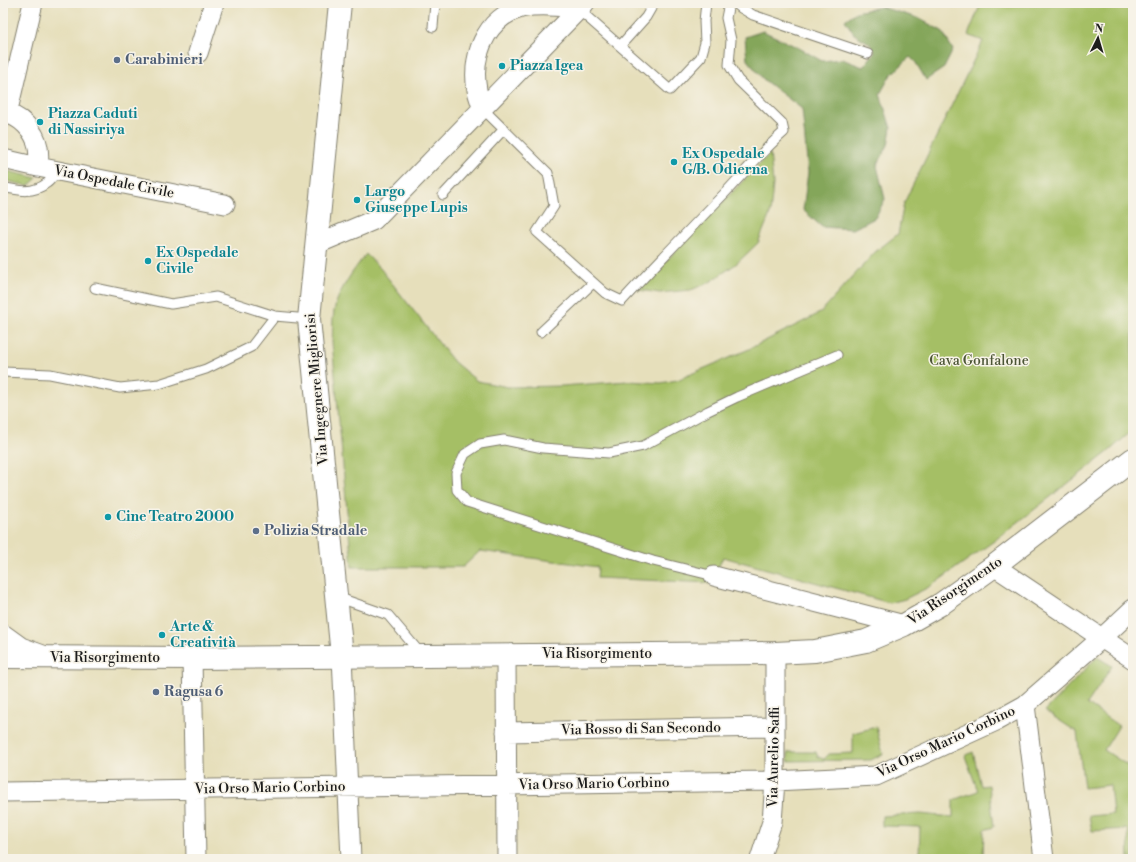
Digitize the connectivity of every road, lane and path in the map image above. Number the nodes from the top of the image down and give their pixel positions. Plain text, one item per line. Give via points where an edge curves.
1 (33, 3) edge
2 (214, 3) edge
3 (340, 3) edge
4 (435, 3) edge
5 (654, 3) edge
6 (706, 3) edge
7 (729, 3) edge
8 (735, 3) edge
9 (532, 5) edge
10 (582, 6) edge
11 (433, 27) dead end
12 (620, 46) junction
13 (198, 53) dead end
14 (868, 54) dead end
15 (482, 108) junction
16 (5, 114) edge
17 (504, 129) junction
18 (3, 159) edge
19 (38, 167) junction
20 (58, 171) junction
21 (3, 187) edge
22 (443, 194) dead end
23 (225, 204) dead end
24 (317, 244) junction
25 (593, 283) junction
26 (95, 288) dead end
27 (275, 316) junction
28 (309, 319) junction
29 (541, 332) dead end
30 (837, 355) dead end
31 (3, 372) edge
32 (1133, 458) edge
33 (994, 566) junction
34 (714, 576) joint
35 (336, 597) junction
36 (1133, 609) edge
37 (904, 625) junction
38 (3, 634) edge
39 (1102, 638) junction
40 (775, 653) junction
41 (506, 655) junction
42 (342, 656) junction
43 (422, 656) junction
44 (3, 657) edge
45 (54, 658) junction
46 (192, 658) junction
47 (1133, 659) edge
48 (1025, 705) junction
49 (775, 727) junction
50 (506, 732) junction
51 (775, 781) junction
52 (506, 785) junction
53 (348, 787) junction
54 (194, 790) junction
55 (3, 792) edge
56 (196, 859) edge
57 (351, 859) edge
58 (507, 859) edge
59 (760, 859) edge
60 (1044, 859) edge

1 - 16 street
2 - 13 street
3 - 24 main road, Via Ingegnere Migliorisi
4 - 11 lane
5 - 12 lane via 646,17
6 - 12 lane via 705,44 701,57 670,90
7 - 25 lane via 726,18 731,40 729,65 738,80 782,123 784,132 622,301 604,293
8 - 14 lane via 753,15
9 - 10 street
9 - 15 street via 506,15 486,35 478,52 476,72
10 - 12 lane
10 - 15 street
15 - 17 lane
15 - 24 street via 374,220
16 - 19 street via 17,118 34,135 38,147
17 - 22 lane
17 - 25 lane via 548,173 554,206 537,232
18 - 19 street, Via Ospedale Civile
19 - 20 street, Via Ospedale Civile
20 - 21 lane via 47,183 34,190 20,191
20 - 23 street, Via Ospedale Civile
24 - 28 main road, Via Ingegnere Migliorisi
25 - 29 lane
26 - 27 lane via 171,304 216,297
27 - 28 lane
27 - 31 lane via 251,347 206,369 159,384 120,388 50,374
28 - 35 main road, Via Ingegnere Migliorisi
30 - 34 lane via 737,397 643,446 608,453 544,448 504,440 480,444 465,454 456,473 457,490 467,502 653,562
32 - 33 main road, Via Risorgimento
33 - 37 main road, Via Risorgimento via 941,604
33 - 39 street
34 - 37 street
35 - 42 main road, Via Ingegnere Migliorisi
35 - 43 lane via 388,615
36 - 39 street, Via Orso Mario Corbino
37 - 40 main road, Via Risorgimento via 866,641 815,651
38 - 45 street via 21,647
39 - 47 street
39 - 48 street, Via Orso Mario Corbino
40 - 41 main road, Via Risorgimento
40 - 49 street, Via Aurelio Saffi
41 - 43 main road, Via Risorgimento
41 - 50 street
42 - 43 main road, Via Risorgimento
42 - 46 main road, Via Risorgimento
42 - 53 street
44 - 45 main road, Via Risorgimento
45 - 46 main road, Via Risorgimento
46 - 54 street
48 - 51 street, Via Orso Mario Corbino via 876,776
48 - 60 street
49 - 50 street, Via Rosso di San Secondo
49 - 51 street, Via Aurelio Saffi
50 - 52 street
51 - 52 street, Via Orso Mario Corbino
51 - 59 street, Via Aurelio Saffi via 772,822
52 - 53 street, Via Orso Mario Corbino
52 - 58 street
53 - 54 street, Via Orso Mario Corbino
53 - 57 street
54 - 55 street, Via Orso Mario Corbino
54 - 56 street

